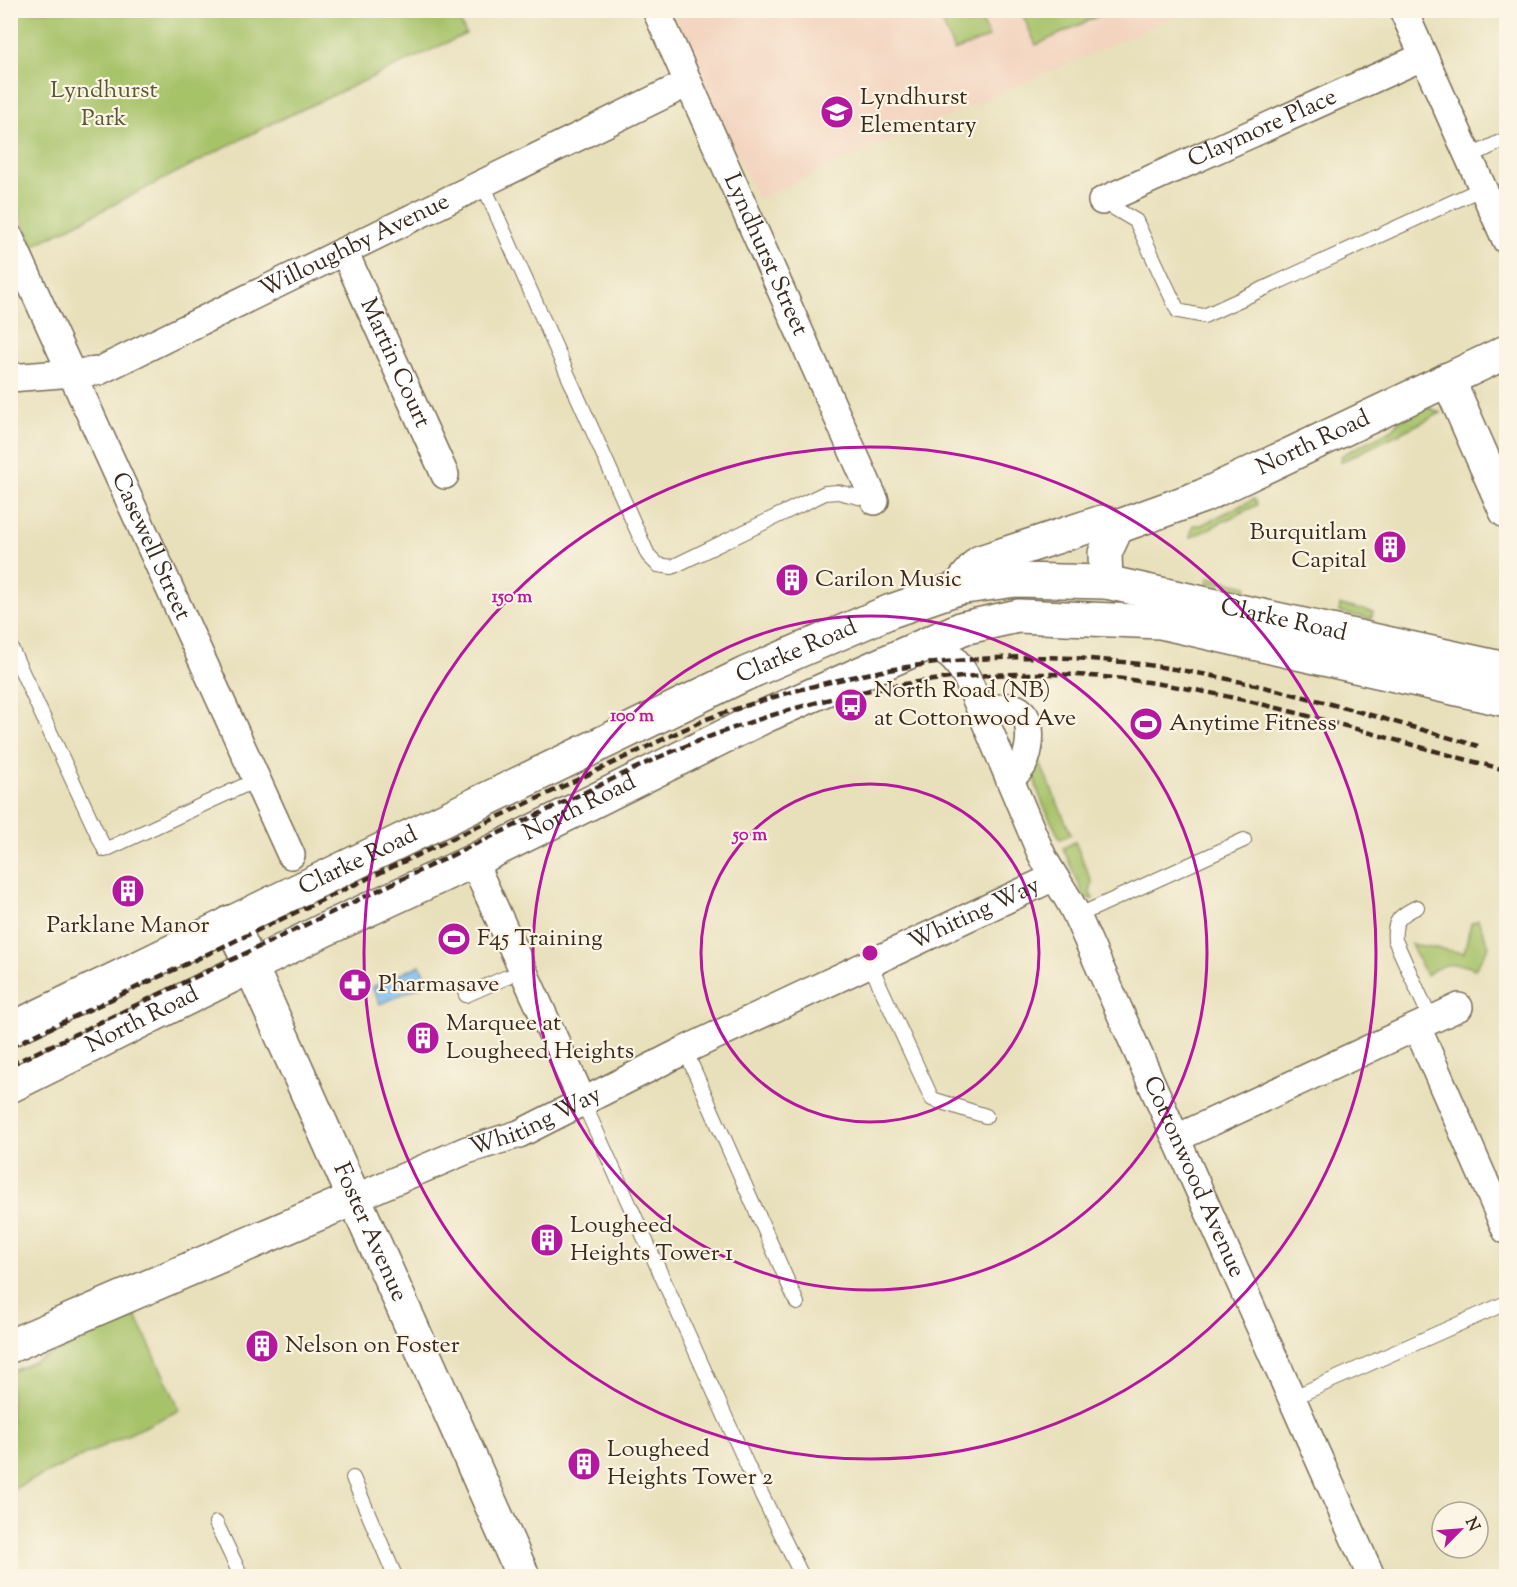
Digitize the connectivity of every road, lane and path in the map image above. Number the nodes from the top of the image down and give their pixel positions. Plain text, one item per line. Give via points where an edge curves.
1 (656, 10) edge
2 (1408, 12) edge
3 (1422, 57) junction
4 (688, 83) junction
5 (1506, 139) edge
6 (1469, 157) junction
7 (482, 182) junction
8 (1483, 188) junction
9 (1102, 201) joint
10 (10, 238) edge
11 (1506, 240) edge
12 (344, 251) junction
13 (1506, 352) edge
14 (72, 374) junction
15 (10, 378) edge
16 (1448, 379) junction
17 (446, 475) dead end
18 (875, 501) joint
19 (1506, 511) edge
20 (1117, 527) junction
21 (1106, 582) junction
22 (958, 588) junction
23 (1051, 615) junction
24 (921, 645) junction
25 (10, 646) edge
26 (1506, 669) edge
27 (1506, 700) edge
28 (984, 717) junction
29 (1006, 771) junction
30 (256, 780) junction
31 (1244, 840) dead end
32 (291, 855) dead end
33 (473, 861) junction
34 (1052, 878) junction
35 (1417, 907) dead end
36 (1077, 916) junction
37 (231, 922) junction
38 (870, 964) junction
39 (252, 966) junction
40 (138, 969) joint
41 (507, 977) dead end
42 (466, 995) dead end
43 (1459, 1007) dead end
44 (1424, 1024) junction
45 (10, 1030) edge
46 (685, 1050) junction
47 (10, 1086) edge
48 (584, 1104) junction
49 (986, 1116) dead end
50 (1177, 1138) junction
51 (355, 1198) junction
52 (1506, 1230) edge
53 (797, 1303) dead end
54 (1506, 1303) edge
55 (10, 1346) edge
56 (1292, 1398) junction
57 (352, 1478) dead end
58 (216, 1523) dead end
59 (241, 1576) edge
60 (395, 1576) edge
61 (523, 1576) edge
62 (801, 1576) edge
63 (1371, 1576) edge

1 - 4 street, Lyndhurst Street
2 - 3 street
3 - 6 street
3 - 9 street, Claymore Place
4 - 7 street, Willoughby Avenue
4 - 18 street, Lyndhurst Street
5 - 6 lane
6 - 8 street
7 - 12 street, Willoughby Avenue
7 - 18 lane via 648,555 658,566 672,567 825,493 838,492
8 - 9 lane via 1204,316 1178,312 1136,221
8 - 11 street
10 - 14 street, Casewell Street
12 - 14 street, Willoughby Avenue via 99,371
12 - 17 street, Martin Court
13 - 16 main road, North Road
14 - 15 street, Willoughby Avenue
14 - 30 street, Casewell Street
16 - 19 main road
16 - 20 main road, North Road via 1236,482
20 - 21 main road via 1105,554
20 - 22 main road, North Road via 1102,522 980,562
21 - 22 main road, Clarke Road via 1016,580
21 - 23 main road, North Road
21 - 26 main road, Clarke Road
22 - 37 main road, Clarke Road via 891,611 745,674
23 - 24 main road, North Road via 1018,616 963,628
23 - 27 main road, Clarke Road via 1160,622
24 - 28 street, Cottonwood Avenue via 946,651 957,660
24 - 33 main road, North Road via 765,716
25 - 30 lane via 105,850
28 - 29 street, Cottonwood Avenue
28 - 29 street via 1012,708 1031,730 1023,765
29 - 34 street, Cottonwood Avenue
30 - 32 street, Casewell Street
31 - 36 lane
33 - 39 main road, North Road
33 - 48 street
34 - 36 street, Cottonwood Avenue
34 - 38 street, Whiting Way
35 - 44 lane via 1398,918 1394,927
36 - 50 street, Cottonwood Avenue
37 - 39 main road, Foster Avenue
37 - 40 main road, Clarke Road
38 - 46 street, Whiting Way
38 - 49 lane via 932,1099
39 - 47 main road, North Road
39 - 51 main road, Foster Avenue
40 - 45 main road, North Road
41 - 42 lane
43 - 44 street
44 - 50 street
44 - 52 street
46 - 48 street, Whiting Way
46 - 53 lane
48 - 51 street, Whiting Way via 519,1134 467,1150
48 - 62 lane
50 - 56 street, Cottonwood Avenue
51 - 55 main road, Whiting Way
51 - 61 main road, Foster Avenue
54 - 56 lane
56 - 63 street, Cottonwood Avenue
57 - 60 lane
58 - 59 lane

